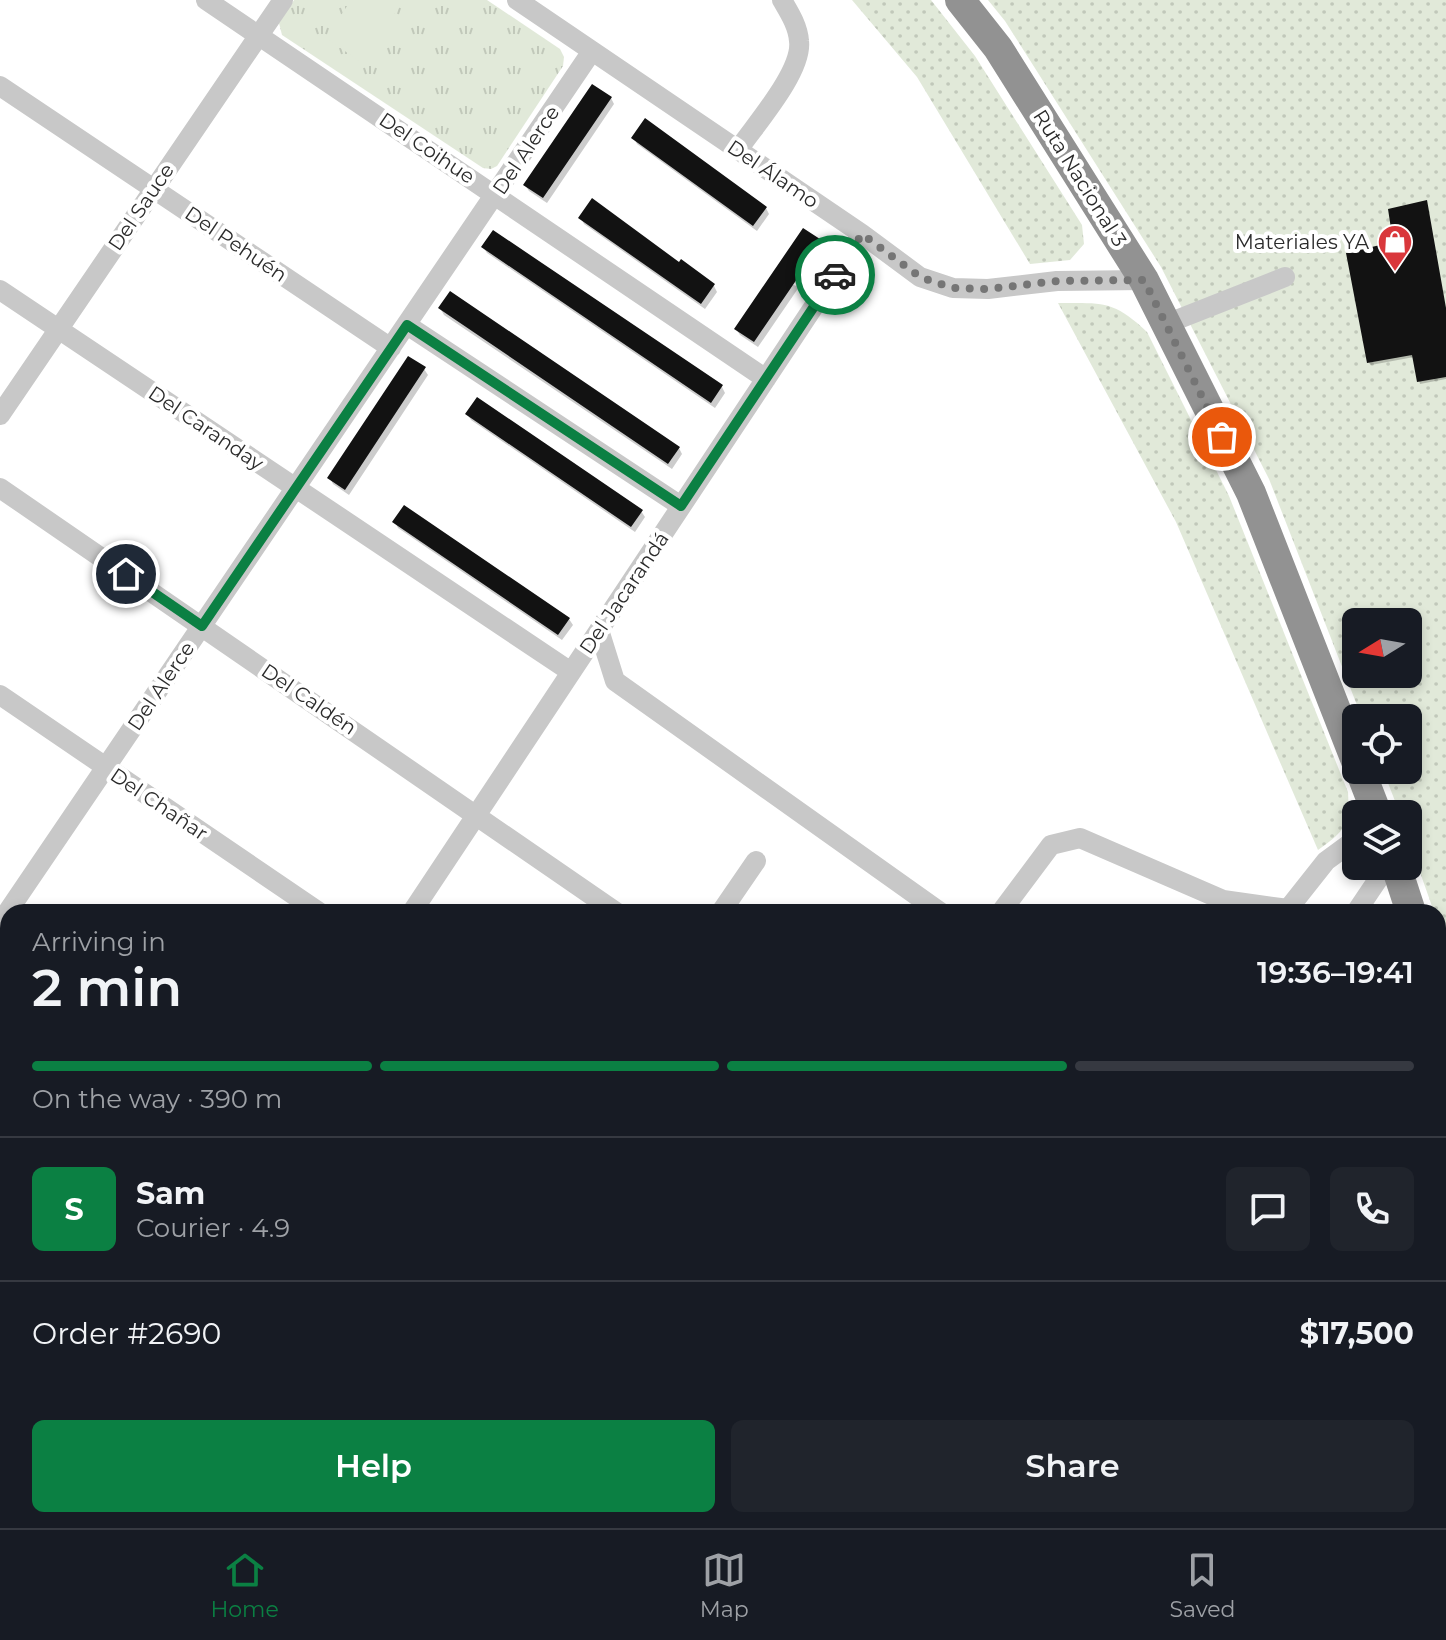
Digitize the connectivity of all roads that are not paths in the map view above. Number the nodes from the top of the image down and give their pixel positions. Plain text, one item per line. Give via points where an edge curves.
1 (206, 0) edge
2 (283, 0) edge
3 (517, 0) edge
4 (782, 0) edge
5 (960, 0) edge
6 (259, 35) junction
7 (592, 51) junction
8 (0, 86) edge
9 (738, 150) junction
10 (154, 189) junction
11 (496, 195) junction
12 (862, 234) junction
13 (1285, 277) dead end
14 (1144, 280) junction
15 (0, 290) edge
16 (1166, 324) junction
17 (407, 325) junction
18 (58, 329) junction
19 (391, 348) junction
20 (766, 379) junction
21 (0, 415) edge
22 (0, 488) edge
23 (296, 488) junction
24 (681, 506) junction
25 (202, 626) junction
26 (599, 630) junction
27 (571, 672) junction
28 (0, 695) edge
29 (1342, 725) edge
30 (106, 767) junction
31 (477, 814) junction
32 (1342, 849) edge
33 (756, 861) dead end
34 (1378, 880) edge
35 (1401, 880) edge
36 (13, 904) edge
37 (307, 904) edge
38 (417, 904) edge
39 (605, 904) edge
40 (726, 904) edge
41 (929, 904) edge
42 (1007, 904) edge
43 (1249, 904) edge
44 (1292, 904) edge
45 (1361, 904) edge
46 (1408, 904) edge

1 - 6 street, Del Coihue
2 - 6 street, Del Sauce
3 - 7 street, Del Álamo
4 - 9 street via 800,43 793,70
5 - 14 highway, Ruta Nacional 3 via 998,48
6 - 10 street, Del Sauce
6 - 11 street, Del Coihue
7 - 9 street, Del Álamo
7 - 11 street, Del Alerce
8 - 10 street, Del Pehuén
9 - 12 street, Del Álamo
10 - 18 street, Del Sauce
10 - 19 street, Del Pehuén
11 - 17 street, Del Alerce
11 - 20 street, Del Coihue
12 - 14 street, Del Álamo via 920,277 953,288
12 - 20 street, Del Jacarandá
13 - 16 street
14 - 16 highway, Ruta Nacional 3
15 - 18 street, Del Caranday
16 - 29 highway, Ruta Nacional 3 via 1251,493
17 - 19 street, Del Alerce
17 - 24 street
18 - 21 street, Del Sauce
18 - 23 street, Del Caranday
19 - 23 street, Del Alerce
20 - 24 street, Del Jacarandá
22 - 25 street, Del Caldén
23 - 25 street, Del Alerce
23 - 27 street, Del Caranday
24 - 26 street, Del Jacarandá
25 - 30 street, Del Alerce
25 - 31 street, Del Caldén
26 - 27 street, Del Jacarandá
26 - 41 street via 615,681
27 - 31 street, Del Jacarandá
28 - 30 street, Del Chañar
30 - 36 street, Del Alerce
30 - 37 street, Del Chañar
31 - 38 street, Del Jacarandá
31 - 39 street, Del Caldén
32 - 44 street
33 - 40 street
34 - 45 street
35 - 46 highway
42 - 43 street via 1051,845 1080,838 1223,900

